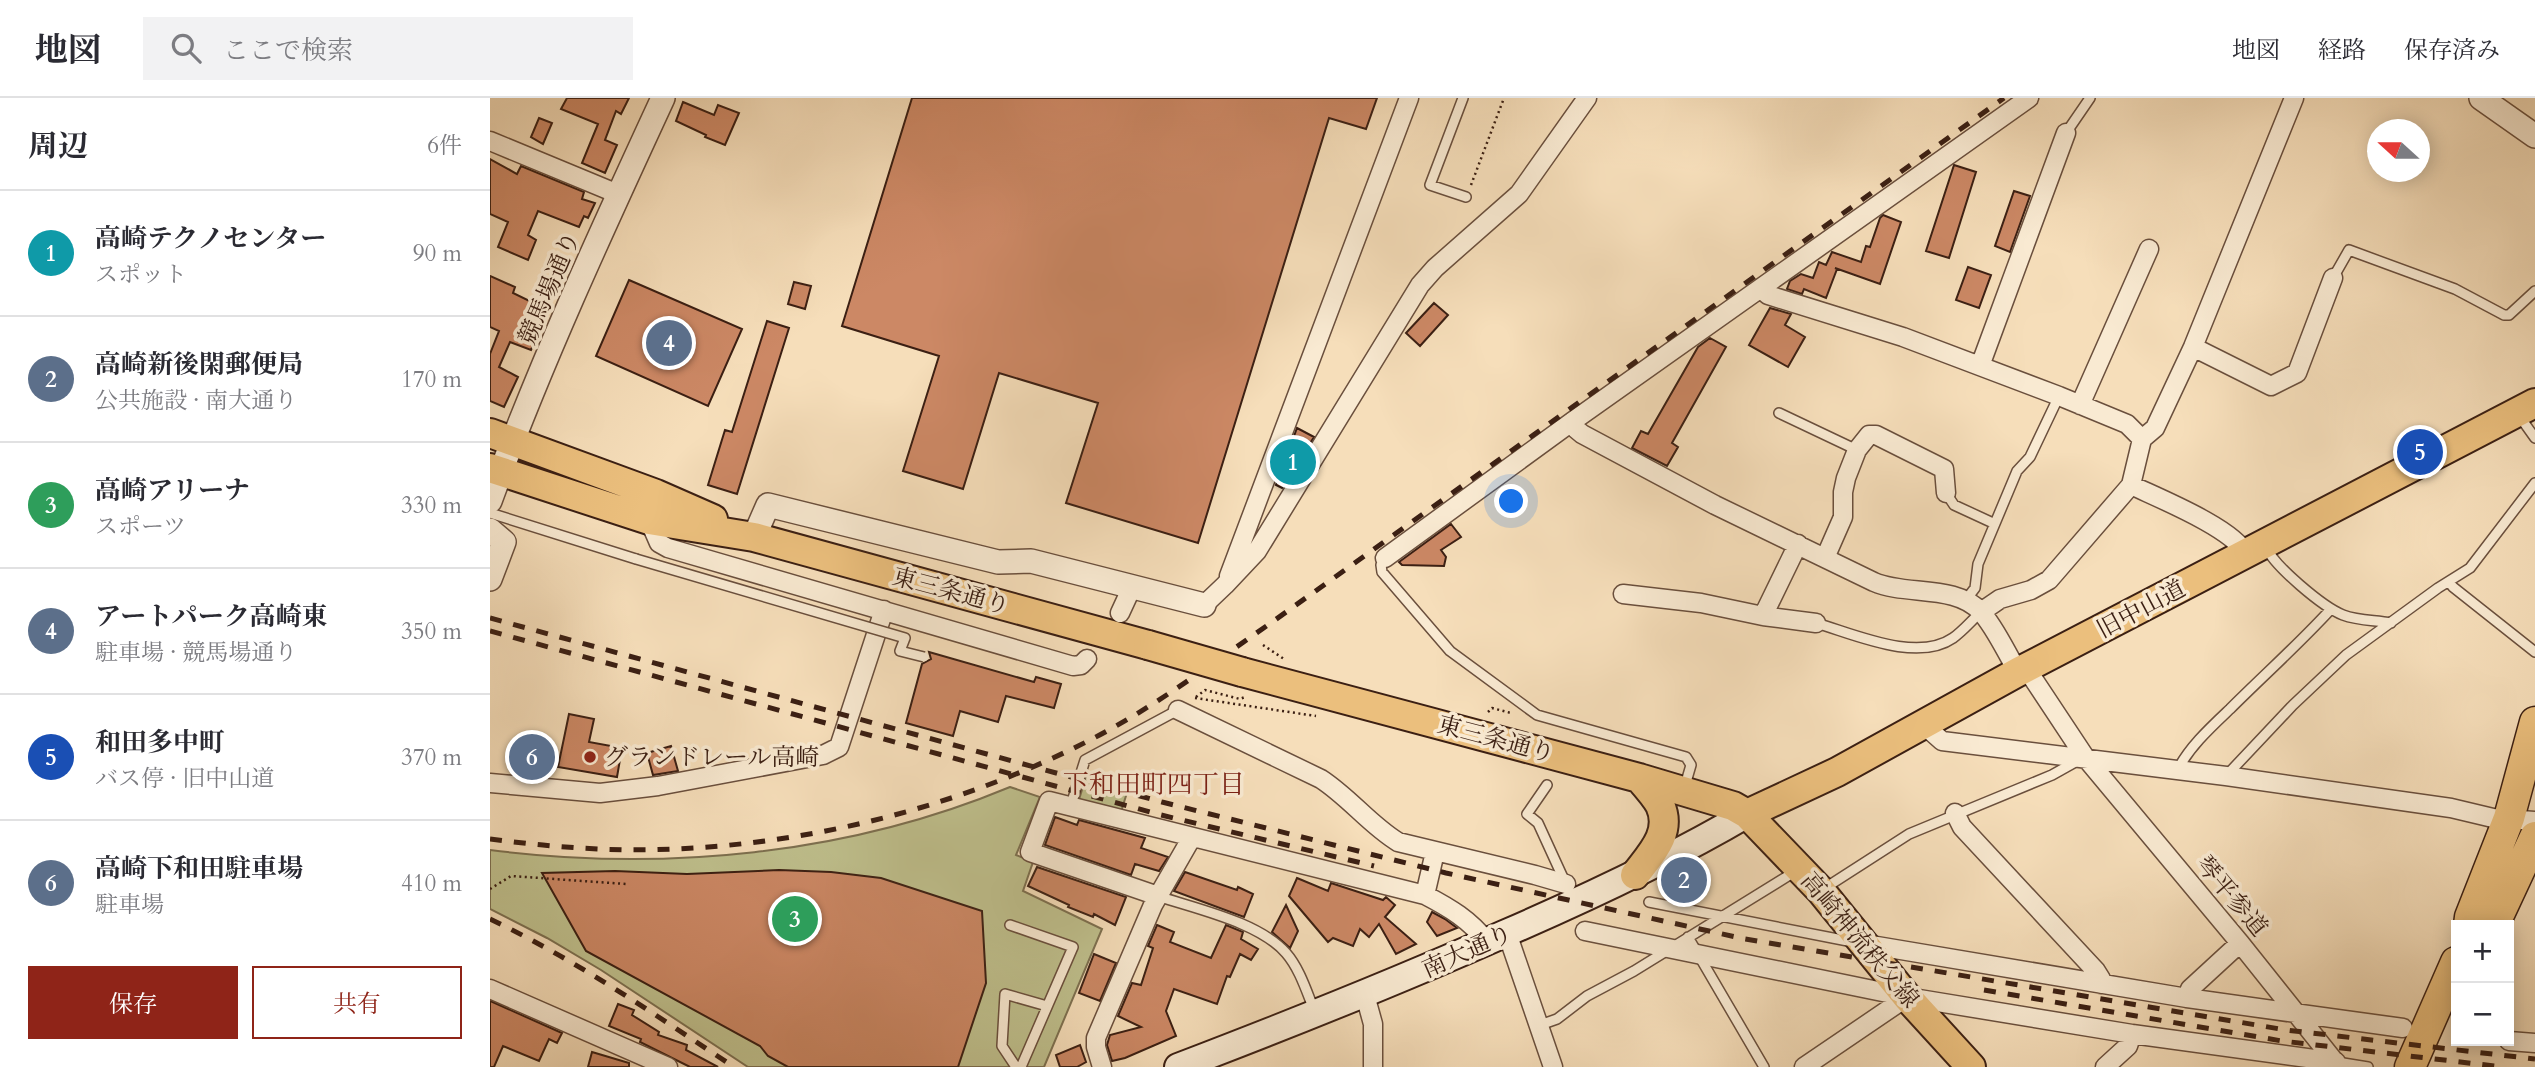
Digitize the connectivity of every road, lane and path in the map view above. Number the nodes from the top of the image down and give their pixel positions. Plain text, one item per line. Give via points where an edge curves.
1 (663, 98) edge
2 (1409, 98) edge
3 (1463, 98) edge
4 (1504, 98) edge
5 (1587, 98) edge
6 (2029, 98) edge
7 (2090, 98) edge
8 (2294, 98) edge
9 (2480, 98) edge
10 (2066, 133) joint
11 (2535, 136) edge
12 (490, 141) edge
13 (618, 194) junction
14 (1466, 197) joint
15 (2149, 249) dead end
16 (2333, 278) joint
17 (1761, 289) junction
18 (2535, 291) edge
19 (2193, 347) junction
20 (1980, 366) junction
21 (2059, 396) junction
22 (2080, 405) junction
23 (2526, 408) edge
24 (1779, 413) dead end
25 (1573, 421) junction
26 (501, 437) edge
27 (2535, 438) edge
28 (2142, 439) junction
29 (1857, 450) junction
30 (495, 470) edge
31 (2535, 483) edge
32 (2131, 485) junction
33 (1946, 493) joint
34 (490, 500) edge
35 (490, 513) edge
36 (649, 520) junction
37 (1993, 523) junction
38 (490, 530) edge
39 (754, 537) junction
40 (1798, 544) junction
41 (2255, 550) junction
42 (1385, 558) joint
43 (1825, 558) junction
44 (490, 579) edge
45 (2449, 582) junction
46 (1225, 585) junction
47 (1132, 587) junction
48 (1623, 594) dead end
49 (1965, 601) junction
50 (1203, 605) joint
51 (2331, 609) junction
52 (884, 610) junction
53 (1120, 612) dead end
54 (1981, 612) junction
55 (1763, 616) junction
56 (1816, 623) joint
57 (2391, 623) junction
58 (1263, 645) dead end
59 (2535, 652) edge
60 (924, 657) dead end
61 (1087, 659) dead end
62 (1284, 660) dead end
63 (2022, 670) junction
64 (1247, 683) junction
65 (1196, 697) junction
66 (1178, 710) junction
67 (1318, 716) dead end
68 (2535, 722) edge
69 (1924, 725) junction
70 (2085, 757) junction
71 (2177, 771) junction
72 (2226, 776) junction
73 (1639, 778) junction
74 (490, 783) edge
75 (1547, 785) dead end
76 (2535, 789) edge
77 (1683, 790) junction
78 (1070, 807) junction
79 (1955, 813) junction
80 (1747, 814) junction
81 (2525, 824) edge
82 (1192, 837) junction
83 (1435, 852) junction
84 (1799, 868) junction
85 (1635, 875) junction
86 (2535, 875) edge
87 (626, 884) dead end
88 (490, 889) edge
89 (1821, 891) junction
90 (1571, 894) junction
91 (1425, 895) junction
92 (1158, 897) junction
93 (1648, 902) dead end
94 (1721, 916) junction
95 (2474, 920) edge
96 (2496, 920) edge
97 (2499, 920) edge
98 (1010, 925) dead end
99 (1585, 931) dead end
100 (1497, 937) junction
101 (1688, 937) junction
102 (2240, 943) junction
103 (1865, 944) junction
104 (1668, 949) junction
105 (1700, 956) junction
106 (2451, 973) edge
107 (2101, 984) junction
108 (490, 989) edge
109 (1365, 995) junction
110 (1908, 998) junction
111 (2187, 998) junction
112 (1047, 1006) junction
113 (2295, 1013) junction
114 (1316, 1014) junction
115 (2451, 1019) edge
116 (1540, 1025) junction
117 (2403, 1028) dead end
118 (2132, 1034) junction
119 (2514, 1041) edge
120 (2535, 1043) edge
121 (2337, 1064) edge
122 (668, 1067) edge
123 (1018, 1067) edge
124 (1102, 1067) edge
125 (1178, 1067) edge
126 (1373, 1067) edge
127 (1553, 1067) edge
128 (1764, 1067) edge
129 (1804, 1067) edge
130 (1971, 1067) edge
131 (2105, 1067) edge
132 (2368, 1067) edge
133 (2410, 1067) edge
134 (2429, 1067) edge

1 - 13 street, 競馬場通り
2 - 46 street
3 - 14 lane via 1430,185
4 - 14 path
5 - 46 street via 1519,194 1420,285 1256,551
6 - 17 street
7 - 10 lane
8 - 19 street
9 - 11 street
10 - 20 street
12 - 13 street
13 - 26 street, 競馬場通り
15 - 22 street
16 - 18 lane via 2349,250 2455,289 2504,315
16 - 19 street via 2297,373 2271,386
17 - 20 street
17 - 25 street
19 - 28 street via 2155,428
20 - 21 street
21 - 22 street
21 - 37 lane
22 - 28 street via 2127,424
23 - 27 lane
23 - 41 main road, 旧中山道
24 - 29 lane
25 - 40 street via 1582,434
25 - 42 street
26 - 30 street, 競馬場通り
26 - 39 main road, 東三条通り via 656,494
28 - 32 street
29 - 33 street via 1869,435 1876,435 1938,464 1944,469
29 - 43 street via 1843,492 1843,517
30 - 34 street, 競馬場通り
30 - 36 main road, 東三条通り
31 - 45 lane via 2470,568
32 - 41 street
32 - 54 street via 2049,580 2000,598
33 - 37 lane via 1954,505
35 - 60 lane, bridge via 905,638 901,652
36 - 39 main road, 東三条通り
36 - 52 street via 659,543 668,548
37 - 49 lane via 1978,564 1975,588
38 - 44 street via 503,542
39 - 47 street via 768,505 998,562 1031,561
39 - 64 main road, 東三条通り, bridge via 1148,645
40 - 43 street
40 - 55 street
41 - 51 lane via 2270,557
41 - 63 main road, 旧中山道
42 - 77 lane via 1382,572 1450,651 1537,715 1686,757 1691,765
43 - 49 street via 1885,586
45 - 57 lane
45 - 59 lane
46 - 50 street
47 - 50 street
47 - 53 street
48 - 55 street
49 - 54 street
51 - 57 lane via 2365,621
51 - 71 lane via 2213,725
52 - 61 street via 1073,666
52 - 74 street via 839,747 823,755 600,793
54 - 56 lane via 1952,639 1925,649 1904,649
54 - 63 street, 琴平参道
55 - 56 street
57 - 72 lane via 2346,655
58 - 62 path
63 - 69 main road, 旧中山道
63 - 70 street, 琴平参道
64 - 65 path via 1240,699 1205,690
64 - 73 main road, 東三条通り
65 - 66 path
65 - 67 path
66 - 78 lane via 1086,760
66 - 83 street via 1321,779 1398,842
68 - 81 highway
69 - 70 street via 1942,741
69 - 80 main road, 旧中山道
70 - 71 street
70 - 79 lane
70 - 102 street, 琴平参道
71 - 72 street
72 - 81 street via 2451,808
73 - 77 main road, 東三条通り
73 - 85 main road via 1660,805 1664,827 1657,846
75 - 90 lane via 1527,814 1538,823
76 - 81 highway
77 - 80 main road, 東三条通り
78 - 82 street
78 - 92 street via 1049,801 1030,852
79 - 89 lane via 1909,834
79 - 107 street via 1962,827 2096,971
80 - 84 main road, 高崎神流秩父線
80 - 85 main road, 南大通り
81 - 95 highway
81 - 96 highway
82 - 91 street
82 - 92 street
83 - 90 street via 1535,875
83 - 91 street
84 - 89 main road, 高崎神流秩父線
84 - 94 lane
85 - 90 main road, 南大通り
86 - 97 highway
87 - 88 path via 511,876
89 - 103 main road, 高崎神流秩父線
90 - 100 main road, 南大通り
91 - 100 street
92 - 114 lane via 1249,929 1280,947
92 - 124 street via 1096,1038
93 - 94 lane
94 - 101 lane
94 - 103 lane
98 - 112 lane via 1073,947
99 - 104 street
100 - 109 main road, 南大通り
100 - 116 street
101 - 104 lane
101 - 105 lane
102 - 111 street via 2190,989
102 - 113 street, 琴平参道
103 - 107 street
103 - 110 main road, 高崎神流秩父線
104 - 105 street
104 - 116 lane via 1557,1019
105 - 110 street
105 - 128 lane
106 - 133 highway
107 - 111 street
108 - 122 street
109 - 114 main road, 南大通り
109 - 126 street via 1373,1024
110 - 118 street
110 - 129 street
110 - 130 main road, 高崎神流秩父線
111 - 113 street
112 - 123 lane
112 - 123 lane via 1004,994 1002,1046
113 - 117 street
113 - 121 street, 琴平参道
114 - 125 main road, 南大通り
115 - 134 highway
116 - 127 street
118 - 121 street
118 - 131 street via 2128,1046
119 - 120 street
121 - 132 lane

